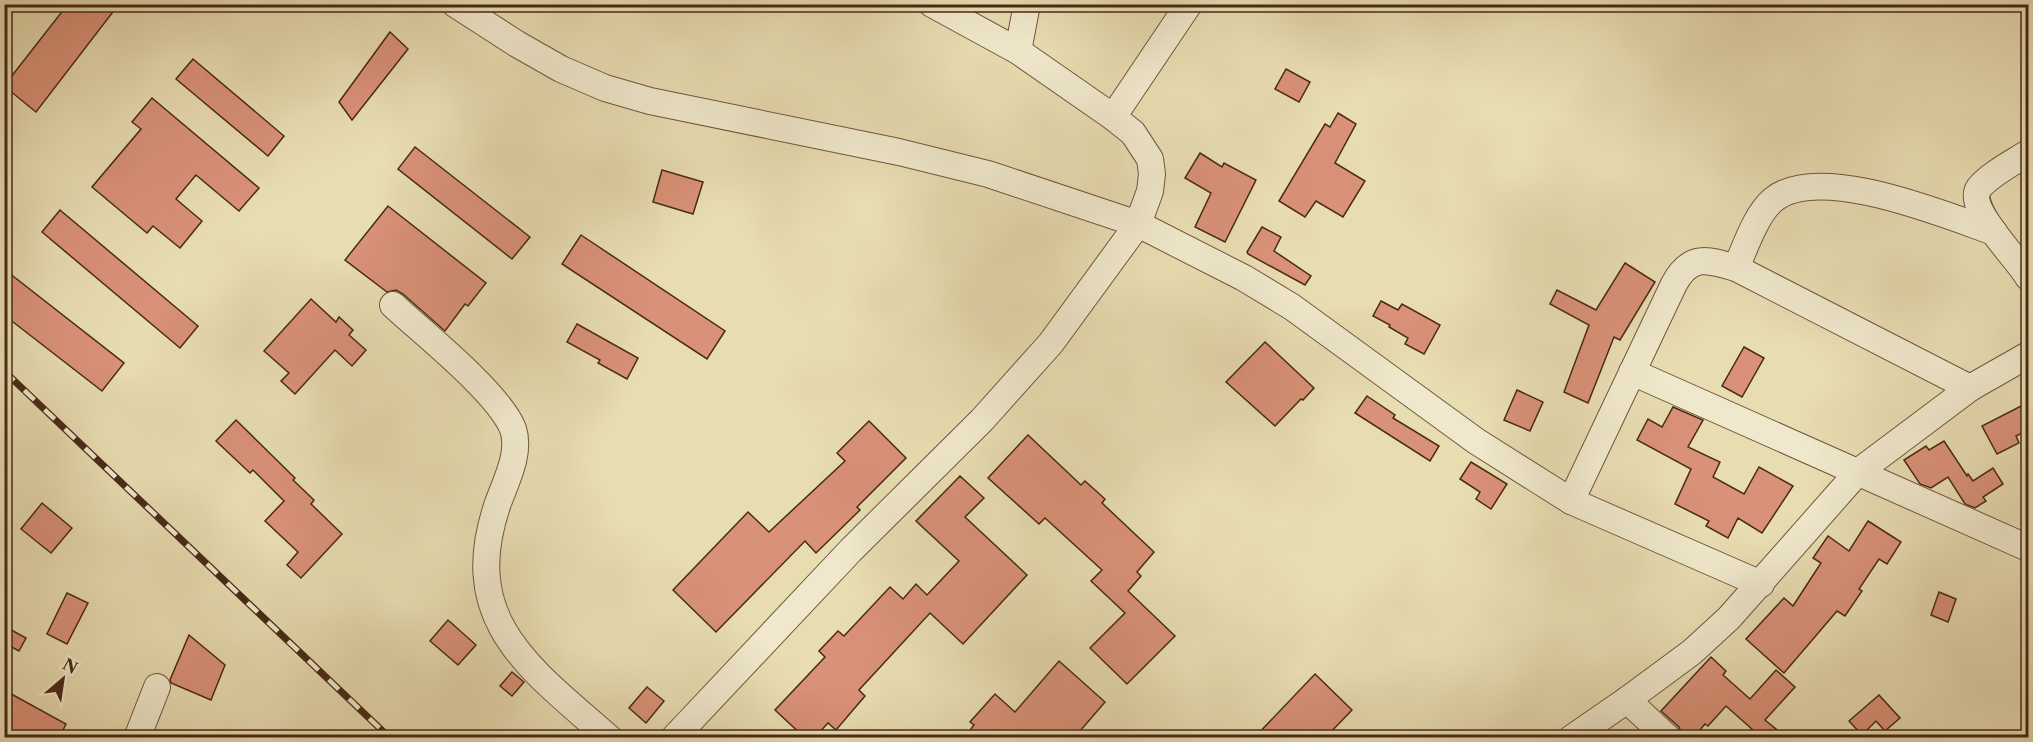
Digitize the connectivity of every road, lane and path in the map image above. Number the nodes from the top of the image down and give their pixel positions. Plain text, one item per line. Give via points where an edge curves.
1 (455, 4) edge
2 (932, 4) edge
3 (1027, 4) edge
4 (1189, 4) edge
5 (1018, 51) junction
6 (1113, 117) junction
7 (2028, 153) edge
8 (1138, 224) junction
9 (1994, 232) junction
10 (1736, 268) junction
11 (2028, 278) edge
12 (393, 305) dead end
13 (2028, 355) edge
14 (1632, 372) junction
15 (1970, 388) junction
16 (1858, 472) junction
17 (1571, 501) junction
18 (2028, 548) edge
19 (1761, 584) junction
20 (157, 687) dead end
21 (1627, 700) junction
22 (136, 738) edge
23 (609, 738) edge
24 (674, 738) edge
25 (1572, 738) edge
26 (1668, 738) edge

1 - 8 street via 561,69 604,88 988,174
2 - 5 street
3 - 5 street
4 - 6 street
5 - 6 street
6 - 8 street via 1133,133 1149,159 1150,191
7 - 9 street via 1980,186 1976,193 1979,211
8 - 17 street via 1244,278 1292,308 1476,441
8 - 24 street via 1051,343 982,420 851,550
9 - 10 street via 1869,192 1839,186 1810,188 1782,194 1768,205
9 - 11 street
10 - 14 street via 1703,261 1681,271
10 - 15 street
12 - 23 street via 470,375 507,417 516,443 490,528 485,563 488,594 502,631 522,658
13 - 15 street
14 - 16 street
14 - 17 street
15 - 16 street
16 - 18 street
16 - 19 street
17 - 19 street
19 - 21 street via 1692,651
20 - 22 street
21 - 25 street
21 - 26 street

